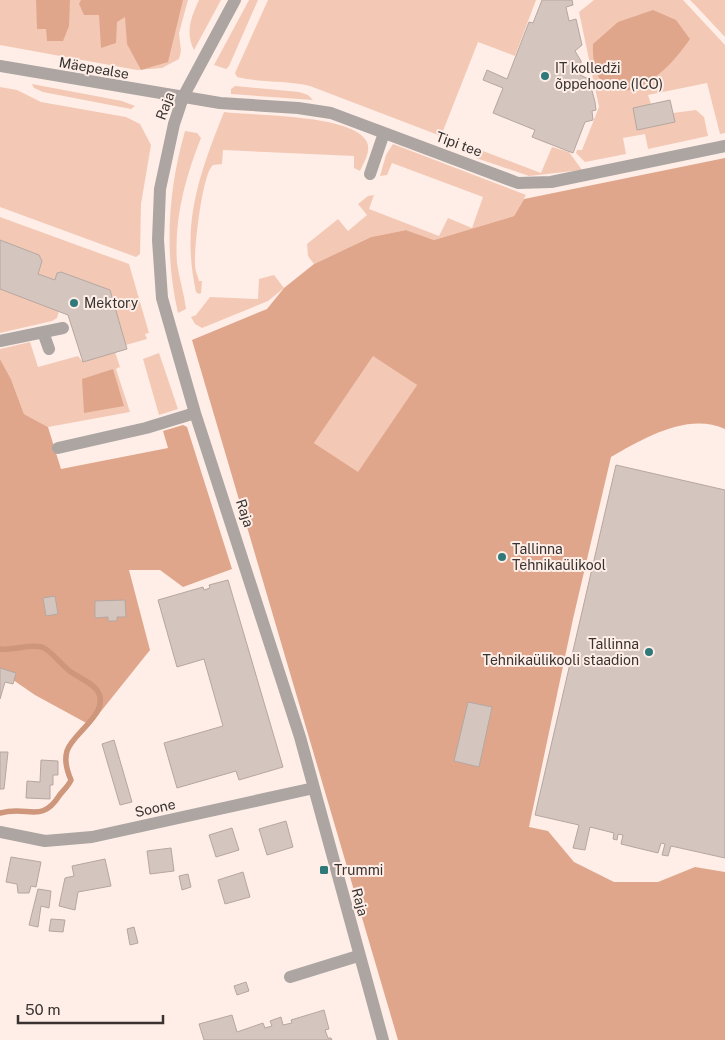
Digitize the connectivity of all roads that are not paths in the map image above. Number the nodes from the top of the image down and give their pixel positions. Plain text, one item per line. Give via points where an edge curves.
1 (234, 0) edge
2 (0, 66) edge
3 (183, 97) junction
4 (384, 133) junction
5 (725, 146) edge
6 (370, 174) dead end
7 (63, 328) dead end
8 (43, 332) junction
9 (0, 341) edge
10 (49, 349) dead end
11 (195, 413) junction
12 (58, 448) dead end
13 (314, 788) junction
14 (0, 832) edge
15 (358, 956) junction
16 (290, 978) dead end
17 (383, 1040) edge

1 - 3 street, Raja
2 - 3 street, Mäepealse
3 - 4 street, Tipi tee via 331,113
3 - 11 street, Raja via 160,189 159,268 168,322
4 - 5 street, Tipi tee via 518,182 551,182 640,157
4 - 6 street
7 - 8 street
8 - 9 street
8 - 10 street
11 - 12 street
11 - 13 street, Raja via 241,548
13 - 14 street, Soone via 92,837 45,841
13 - 15 street, Raja
15 - 16 street
15 - 17 street, Raja

